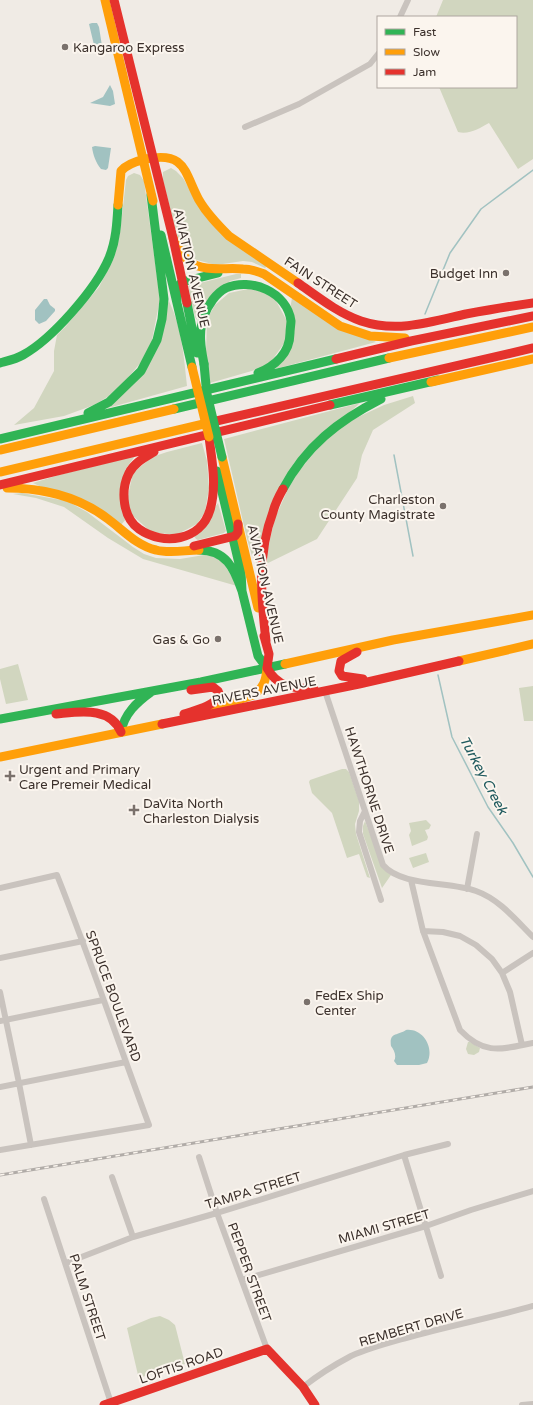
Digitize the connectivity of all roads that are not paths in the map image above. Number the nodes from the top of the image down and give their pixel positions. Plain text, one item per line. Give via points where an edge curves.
1 (105, 0) edge
2 (114, 0) edge
3 (408, 0) edge
4 (400, 16) edge
5 (377, 55) edge
6 (245, 127) dead end
7 (154, 158) junction
8 (144, 160) junction
9 (151, 195) junction
10 (173, 238) junction
11 (232, 269) junction
12 (182, 282) junction
13 (176, 302) junction
14 (533, 303) edge
15 (533, 316) edge
16 (533, 327) edge
17 (454, 332) junction
18 (533, 348) edge
19 (533, 359) edge
20 (0, 364) edge
21 (199, 365) junction
22 (438, 380) junction
23 (214, 388) junction
24 (42, 429) junction
25 (204, 436) junction
26 (0, 439) edge
27 (0, 450) edge
28 (216, 458) junction
29 (0, 472) edge
30 (0, 485) edge
31 (0, 489) edge
32 (238, 524) junction
33 (232, 536) junction
34 (175, 551) junction
35 (242, 591) junction
36 (533, 615) edge
37 (393, 640) junction
38 (266, 641) junction
39 (533, 644) edge
40 (267, 668) junction
41 (376, 680) junction
42 (177, 686) junction
43 (326, 690) junction
44 (152, 691) junction
45 (28, 714) junction
46 (0, 720) edge
47 (182, 720) junction
48 (152, 726) junction
49 (121, 732) junction
50 (0, 757) edge
51 (365, 811) junction
52 (477, 834) dead end
53 (411, 880) junction
54 (0, 888) edge
55 (466, 889) junction
56 (381, 900) dead end
57 (423, 931) junction
58 (533, 937) edge
59 (83, 941) junction
60 (533, 953) edge
61 (0, 958) edge
62 (502, 973) junction
63 (0, 992) edge
64 (103, 1000) junction
65 (3, 1021) edge
66 (533, 1043) edge
67 (522, 1045) junction
68 (126, 1062) junction
69 (19, 1083) junction
70 (0, 1087) edge
71 (448, 1144) dead end
72 (31, 1145) junction
73 (0, 1150) edge
74 (404, 1155) junction
75 (199, 1157) dead end
76 (112, 1177) dead end
77 (533, 1191) edge
78 (44, 1199) dead end
79 (217, 1213) junction
80 (426, 1226) junction
81 (133, 1237) junction
82 (66, 1263) junction
83 (441, 1276) dead end
84 (242, 1280) junction
85 (533, 1306) edge
86 (266, 1349) junction
87 (303, 1387) junction
88 (107, 1404) edge
89 (533, 1404) edge
90 (315, 1405) edge
91 (522, 1405) edge

1 - 8 main road, AVIATION AVENUE
2 - 7 main road, AVIATION AVENUE
3 - 4 street
5 - 6 street via 370,64 299,104
7 - 8 main road, FAIN STREET
7 - 10 main road, AVIATION AVENUE
7 - 14 main road, FAIN STREET via 171,158 182,164 205,210 229,236 338,310 360,321 387,327 412,326
8 - 9 main road, AVIATION AVENUE
8 - 20 main road, FAIN STREET via 129,164 121,171 118,224 113,244 107,263 91,289 43,342 22,356
9 - 13 main road, AVIATION AVENUE
9 - 24 main road via 164,299 157,340 141,371 109,402 91,412
10 - 11 main road via 186,260 203,269
10 - 12 main road, AVIATION AVENUE
11 - 12 main road
11 - 17 main road via 246,268 264,274 340,326 370,336 402,339
12 - 13 main road via 177,288
12 - 21 main road, AVIATION AVENUE
13 - 21 main road, AVIATION AVENUE
15 - 17 main road
16 - 27 main road via 401,355
17 - 23 main road
18 - 29 main road
19 - 22 main road
21 - 23 main road via 202,321 209,304 220,293 235,285 251,284 272,292 284,303 292,331 287,350 279,360 264,370
21 - 25 main road, AVIATION AVENUE, bridge
21 - 28 main road, AVIATION AVENUE, bridge via 207,396
22 - 25 main road
22 - 38 main road via 396,393 352,413 322,436 295,468 273,510 262,553 261,592
23 - 24 main road
24 - 26 main road
25 - 28 main road
25 - 28 main road via 150,453 133,466 125,481 123,500 132,523 146,534 164,540 185,537 202,525 210,512
25 - 30 main road
28 - 32 main road, AVIATION AVENUE
28 - 33 main road, AVIATION AVENUE
31 - 34 main road via 33,489 67,496 98,512 140,544 156,551
32 - 33 main road via 238,532
32 - 38 main road, AVIATION AVENUE
33 - 34 main road
33 - 35 main road, AVIATION AVENUE via 241,572
34 - 35 main road via 202,550 217,554 235,570
35 - 40 main road, AVIATION AVENUE via 258,656
36 - 37 main road, RIVERS AVENUE
37 - 40 main road, RIVERS AVENUE
37 - 41 main road via 350,655 340,663 339,671 342,676
38 - 40 main road, AVIATION AVENUE via 269,654
39 - 41 main road, RIVERS AVENUE
40 - 42 main road, RIVERS AVENUE
40 - 43 main road via 272,676 285,686
40 - 47 main road via 265,683 254,695
41 - 43 main road, RIVERS AVENUE
42 - 44 main road, RIVERS AVENUE
42 - 48 main road via 187,691 214,687 220,696 219,700
43 - 47 main road, RIVERS AVENUE
43 - 51 street, HAWTHORNE DRIVE
44 - 45 main road, RIVERS AVENUE
44 - 49 main road via 132,708
45 - 46 main road, RIVERS AVENUE
45 - 49 main road via 92,712 112,719
47 - 48 main road, RIVERS AVENUE
48 - 49 main road, RIVERS AVENUE
49 - 50 main road, RIVERS AVENUE
51 - 53 street, HAWTHORNE DRIVE via 383,865 388,872
51 - 56 street via 359,832
52 - 55 street
53 - 55 street, HAWTHORNE DRIVE
53 - 57 street
54 - 59 street, SPRUCE BOULEVARD via 58,875
55 - 58 street, HAWTHORNE DRIVE via 476,891 497,902
57 - 62 street via 460,936 476,945 492,959
57 - 67 street via 460,1030 467,1037 491,1049
59 - 61 street
59 - 64 street, SPRUCE BOULEVARD
60 - 62 street
62 - 67 street via 510,992
63 - 65 street
64 - 65 street
64 - 68 street, SPRUCE BOULEVARD
65 - 69 street
66 - 67 street
68 - 69 street
68 - 72 street, SPRUCE BOULEVARD via 149,1125
69 - 70 street
69 - 72 street
71 - 74 street, TAMPA STREET
72 - 73 street
74 - 79 street, TAMPA STREET
74 - 80 street
75 - 79 street, PEPPER STREET
76 - 81 street
77 - 80 street, MIAMI STREET
78 - 82 street, PALM STREET
79 - 81 street, TAMPA STREET
79 - 84 street, PEPPER STREET
80 - 83 street
80 - 84 street, MIAMI STREET
81 - 82 street, TAMPA STREET
82 - 88 street, PALM STREET
84 - 86 street, PEPPER STREET
85 - 87 street, REMBERT DRIVE via 379,1346 327,1370
86 - 87 main road
86 - 88 main road, LOFTIS ROAD
87 - 90 main road
89 - 91 street

